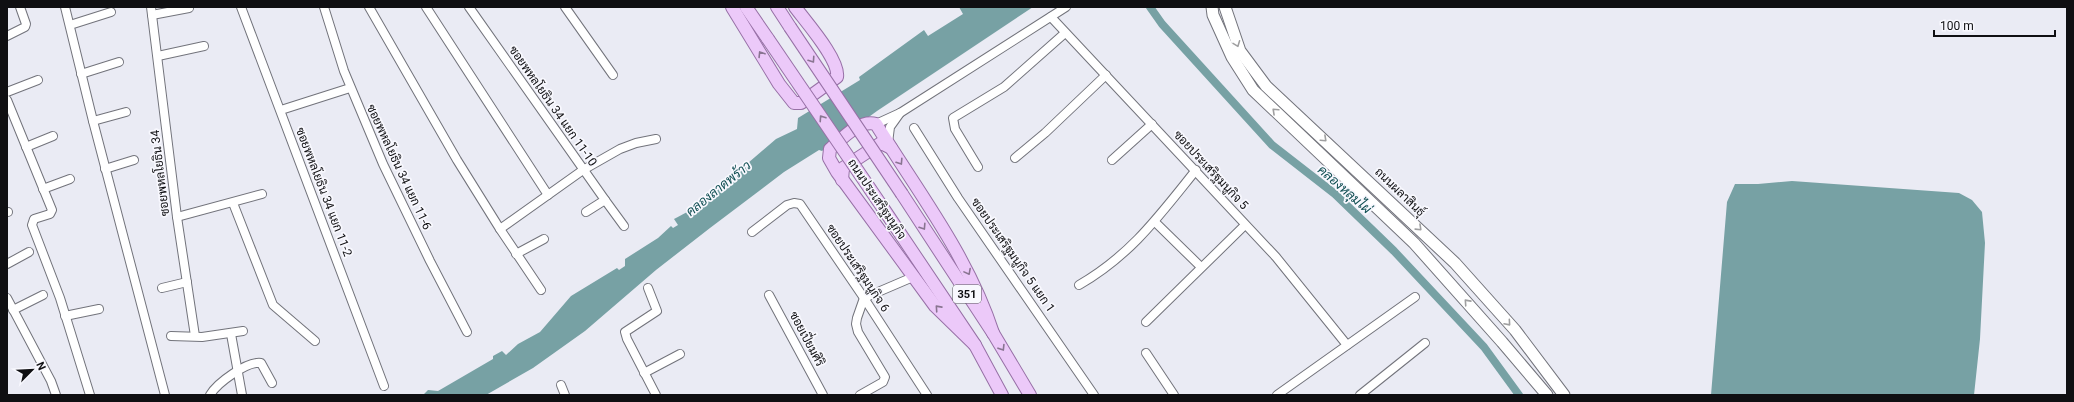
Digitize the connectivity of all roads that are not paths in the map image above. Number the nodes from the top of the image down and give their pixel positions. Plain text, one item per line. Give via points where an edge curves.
1 (20, 7) edge
2 (65, 7) edge
3 (241, 7) edge
4 (324, 7) edge
5 (369, 7) edge
6 (426, 7) edge
7 (469, 7) edge
8 (565, 7) edge
9 (732, 7) edge
10 (746, 7) edge
11 (777, 7) edge
12 (795, 7) edge
13 (1066, 7) edge
14 (1212, 7) edge
15 (1225, 7) edge
16 (189, 8) edge
17 (152, 11) edge
18 (111, 12) dead end
19 (1051, 17) junction
20 (70, 25) junction
21 (1065, 33) junction
22 (7, 36) edge
23 (204, 46) dead end
24 (158, 56) junction
25 (119, 62) dead end
26 (81, 74) junction
27 (613, 75) dead end
28 (1106, 75) junction
29 (38, 80) dead end
30 (350, 88) junction
31 (7, 92) edge
32 (7, 100) edge
33 (280, 110) junction
34 (126, 112) dead end
35 (900, 113) junction
36 (93, 121) junction
37 (876, 124) junction
38 (1152, 124) junction
39 (914, 128) dead end
40 (53, 136) dead end
41 (656, 139) dead end
42 (889, 146) junction
43 (26, 147) junction
44 (1015, 158) dead end
45 (134, 160) dead end
46 (1112, 160) dead end
47 (978, 167) dead end
48 (105, 169) junction
49 (583, 170) junction
50 (1196, 170) junction
51 (70, 179) dead end
52 (842, 180) junction
53 (44, 189) junction
54 (262, 194) dead end
55 (548, 195) junction
56 (605, 200) junction
57 (233, 203) junction
58 (586, 212) dead end
59 (177, 218) junction
60 (1155, 222) junction
61 (1246, 225) junction
62 (624, 226) dead end
63 (500, 229) junction
64 (752, 232) dead end
65 (544, 239) dead end
66 (29, 252) dead end
67 (516, 254) junction
68 (7, 264) edge
69 (1201, 267) junction
70 (913, 277) junction
71 (187, 282) junction
72 (1079, 285) dead end
73 (162, 288) dead end
74 (648, 288) dead end
75 (541, 290) dead end
76 (43, 294) dead end
77 (769, 295) dead end
78 (1415, 297) dead end
79 (7, 298) edge
80 (864, 298) junction
81 (99, 309) dead end
82 (13, 310) junction
83 (65, 316) junction
84 (1146, 322) dead end
85 (243, 331) dead end
86 (467, 332) dead end
87 (993, 333) junction
88 (230, 334) junction
89 (171, 336) dead end
90 (195, 336) junction
91 (315, 341) dead end
92 (1425, 343) dead end
93 (976, 345) junction
94 (1347, 345) junction
95 (1146, 353) dead end
96 (680, 354) dead end
97 (238, 371) junction
98 (644, 373) junction
99 (272, 383) dead end
100 (561, 385) dead end
101 (384, 386) dead end
102 (56, 395) edge
103 (90, 395) edge
104 (165, 395) edge
105 (210, 395) edge
106 (242, 395) edge
107 (566, 395) edge
108 (656, 395) edge
109 (823, 395) edge
110 (860, 395) edge
111 (927, 395) edge
112 (1002, 395) edge
113 (1030, 395) edge
114 (1094, 395) edge
115 (1174, 395) edge
116 (1277, 395) edge
117 (1360, 395) edge
118 (1547, 395) edge
119 (1564, 395) edge

1 - 22 street via 25,27
2 - 20 street
3 - 33 street, ซอยพหลโยธิน 34 แยก 11-2
4 - 30 street, ซอยพหลโยธิน 34 แยก 11-6
5 - 63 street
6 - 55 street
7 - 49 street, ซอยพหลโยธิน 34 แยก 11-10
8 - 27 street
12 -> 9 main road via 830,55 838,71 837,77 801,103 794,103 779,84
93 -> 10 main road, ถนนประเสริฐมนูกิจ / 351, bridge
11 -> 87 main road, ถนนประเสริฐมนูกิจ / 351, bridge
13 - 19 street
118 -> 14 main road via 1414,243 1253,90 1232,57
15 -> 119 main road, ถนนผลาสินธุ์ via 1240,51 1266,86 1455,263 1515,330
16 - 17 street
17 - 24 street, ซอยพหลโยธิน 34
18 - 20 street
19 - 21 street, ซอยประเสริฐมนูกิจ 5
19 - 35 street
20 - 26 street
21 - 28 street, ซอยประเสริฐมนูกิจ 5
21 - 47 street via 1004,87 953,118 954,129
23 - 24 street
24 - 59 street, ซอยพหลโยธิน 34
25 - 26 street
26 - 36 street
28 - 38 street, ซอยประเสริฐมนูกิจ 5
28 - 44 street
29 - 31 street
30 - 33 street
30 - 86 street, ซอยพหลโยธิน 34 แยก 11-6 via 383,164
32 - 43 street
33 - 101 street, ซอยพหลโยธิน 34 แยก 11-2
34 - 36 street
35 - 37 street
35 - 42 street via 890,127
36 - 48 street
37 - 42 main road
37 - 52 main road via 862,124 830,149 829,158
38 - 46 street
38 - 50 street, ซอยประเสริฐมนูกิจ 5
39 - 114 street, ซอยประเสริฐมนูกิจ 5 แยก 1 via 958,198
40 - 43 street
41 - 49 street via 620,149
42 - 52 main road via 881,143 843,168
42 -> 87 main road via 960,255 984,304
43 - 53 street
45 - 48 street
48 - 104 street
49 - 55 street
49 - 56 street, ซอยพหลโยธิน 34 แยก 11-10
50 - 60 street
50 - 61 street, ซอยประเสริฐมนูกิจ 5
51 - 53 street
52 - 70 main road
53 - 83 street via 52,212 34,220 32,225
54 - 57 street
55 - 63 street
56 - 58 street
56 - 62 street, ซอยพหลโยธิน 34 แยก 11-10
57 - 59 street
57 - 91 street via 273,305
59 - 71 street, ซอยพหลโยธิน 34
60 - 69 street
60 - 72 street via 1119,259
61 - 69 street
61 - 94 street, ซอยประเสริฐมนูกิจ 5 via 1288,270
63 - 67 street
64 - 80 street, ซอยประเสริฐมนูกิจ 6 via 788,205 800,204
65 - 67 street
66 - 68 street
67 - 75 street
69 - 84 street
70 - 80 street
93 -> 70 main road via 935,306
71 - 73 street
71 - 90 street, ซอยพหลโยธิน 34
74 - 98 street via 656,311 625,332
76 - 82 street
77 - 109 street, ซอยเปี่ยมศิริ
78 - 94 street
79 - 82 street
80 - 110 street via 856,324 858,332 885,377 883,382
80 - 111 street, ซอยประเสริฐมนูกิจ 6
81 - 83 street
82 - 102 street
83 - 103 street
85 - 88 street
87 -> 113 main road, ถนนประเสริฐมนูกิจ / 351
88 - 90 street
88 - 97 street
89 - 90 street
92 - 117 street
93 - 112 main road, ถนนประเสริฐมนูกิจ / 351
94 - 116 street
95 - 115 street
96 - 98 street
97 - 99 street via 257,362 261,363
97 - 105 street
97 - 106 street
98 - 108 street
100 - 107 street

